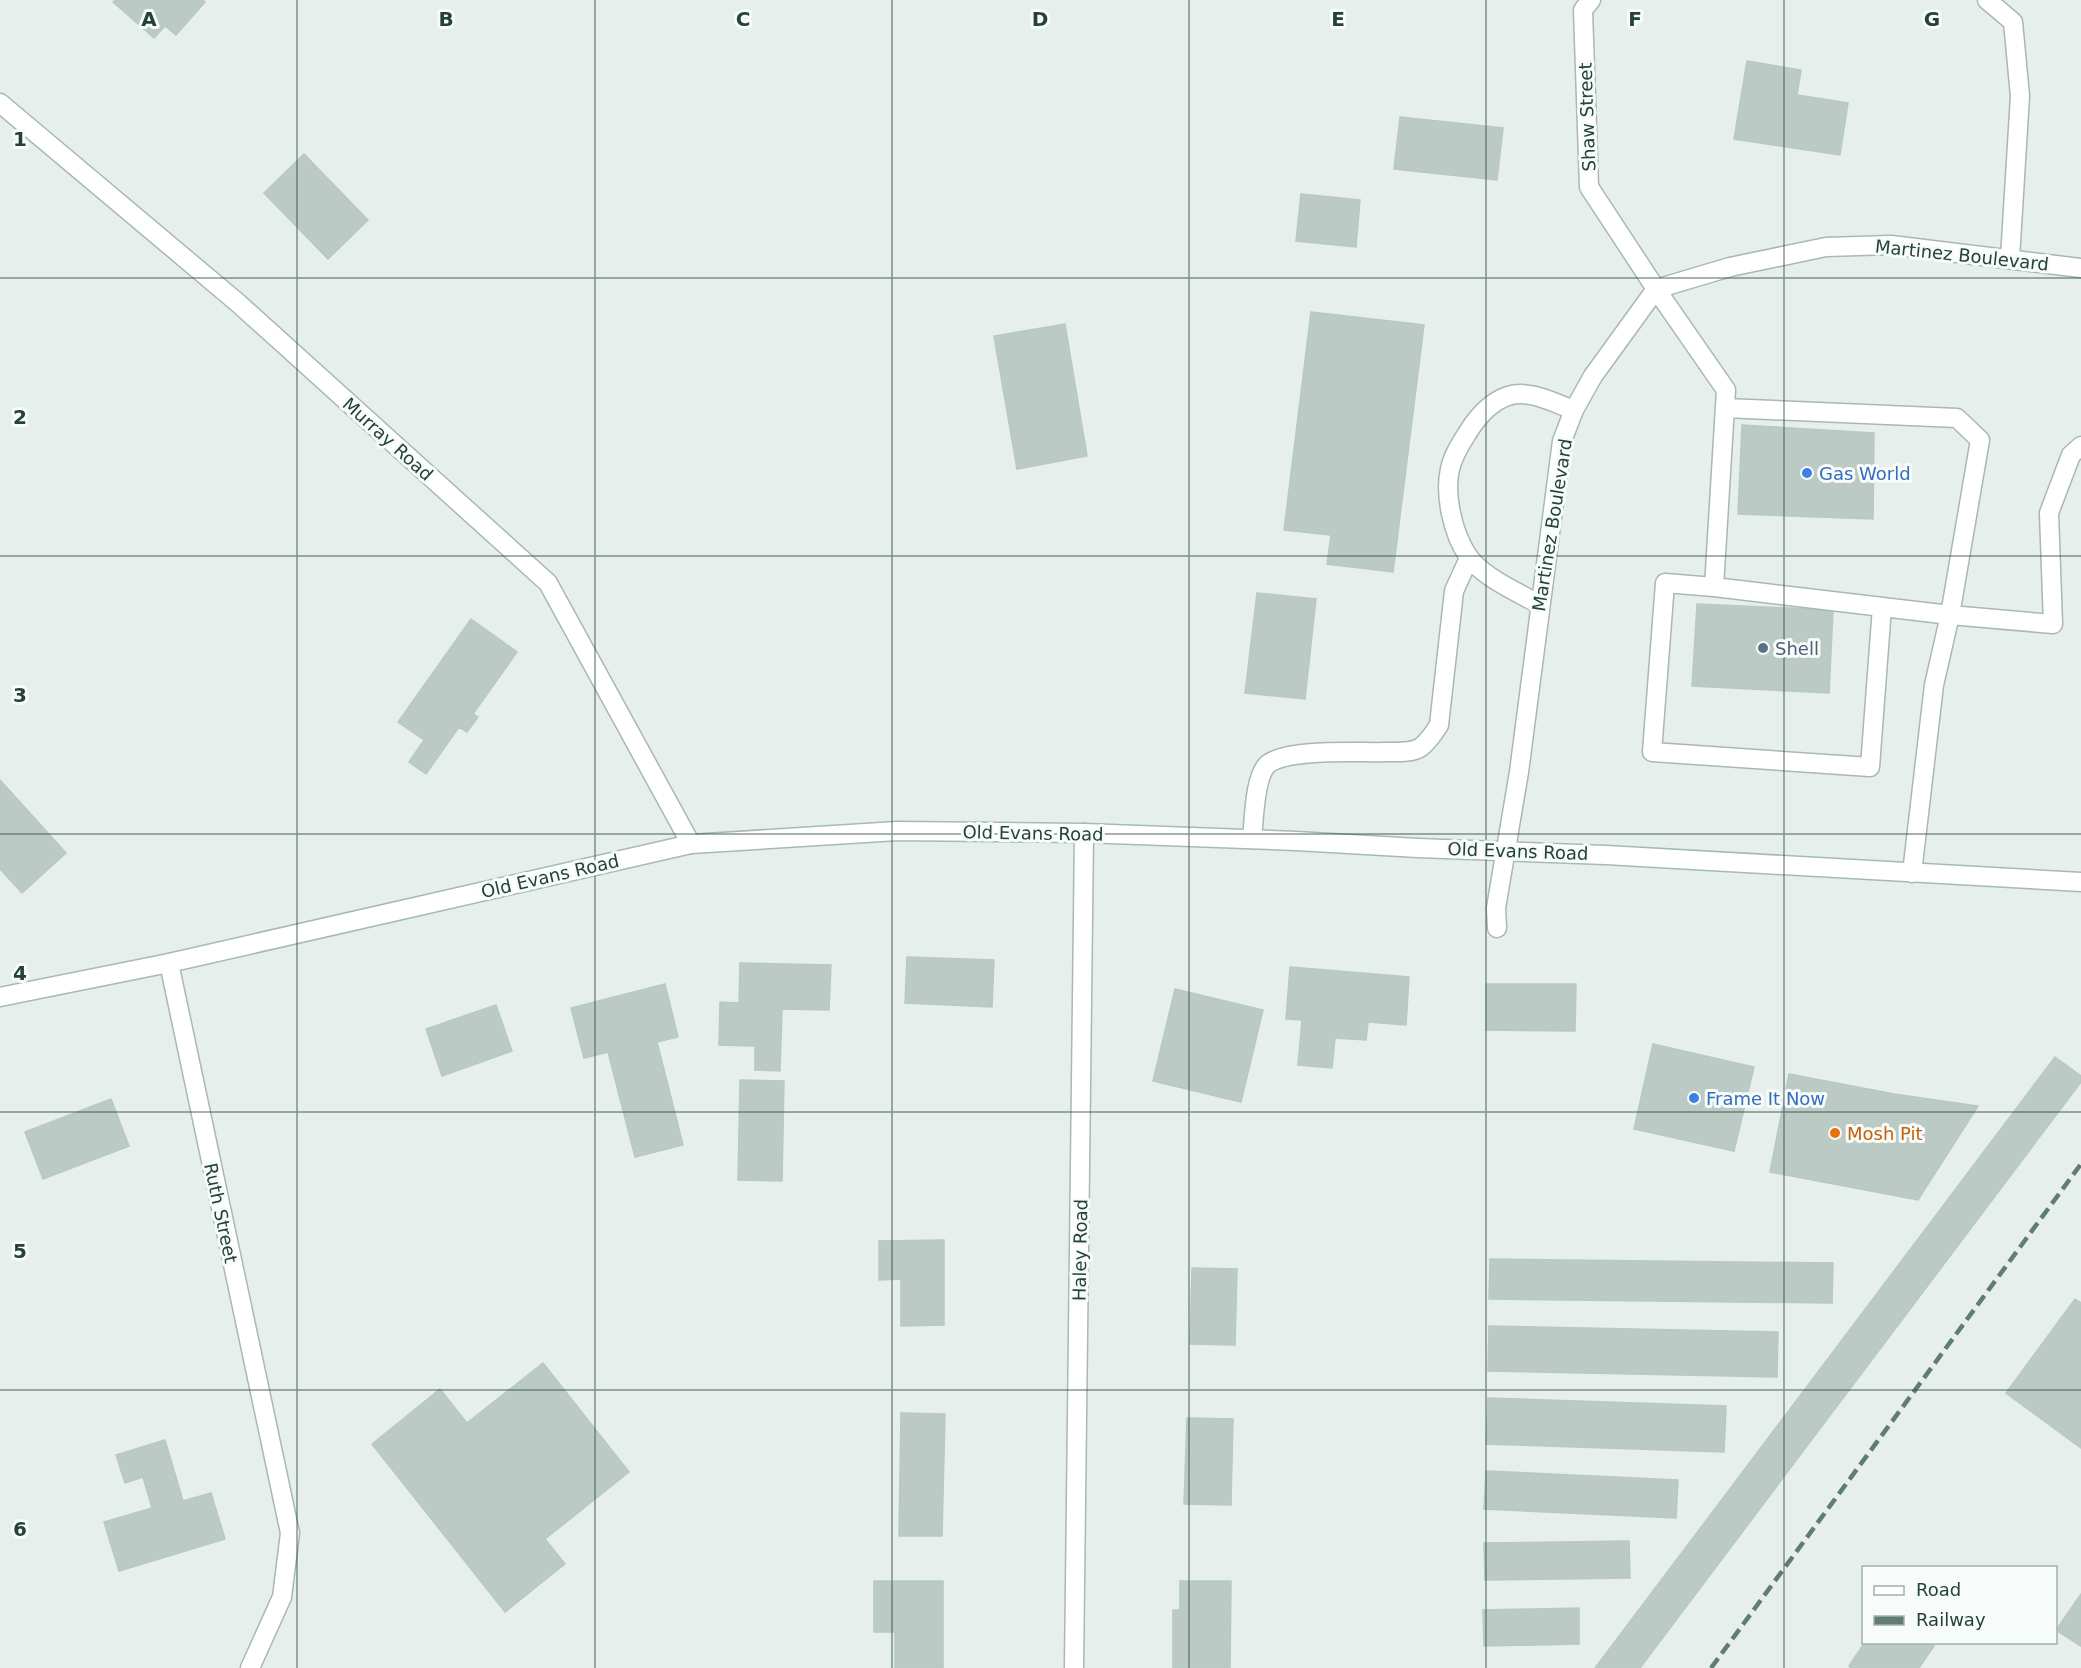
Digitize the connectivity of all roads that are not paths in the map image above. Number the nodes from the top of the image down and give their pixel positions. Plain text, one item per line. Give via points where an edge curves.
1 (1591, 0) edge
2 (1987, 0) edge
3 (0, 103) edge
4 (2010, 258) junction
5 (2081, 268) edge
6 (1656, 289) junction
7 (1725, 408) junction
8 (1574, 410) junction
9 (2081, 446) edge
10 (1469, 558) junction
11 (1713, 586) junction
12 (1540, 604) junction
13 (1882, 607) junction
14 (1950, 615) junction
15 (1084, 833) junction
16 (1252, 840) junction
17 (691, 844) junction
18 (1506, 851) junction
19 (1912, 873) junction
20 (2081, 882) edge
21 (1497, 928) dead end
22 (169, 963) junction
23 (0, 997) edge
24 (250, 1668) edge
25 (1074, 1668) edge

1 - 6 street, Shaw Street via 1583,10 1589,187
2 - 4 street via 2013,22 2019,85
3 - 17 street, Murray Road via 238,303 548,583
4 - 5 street, Martinez Boulevard
4 - 6 street, Martinez Boulevard via 1891,245 1826,248 1730,267
6 - 7 street, Shaw Street via 1726,390
6 - 8 street, Martinez Boulevard via 1593,376
7 - 11 street, Shaw Street
7 - 14 street via 1957,418 1980,440
8 - 10 street via 1532,394 1509,395 1486,407 1474,422 1450,470 1449,502 1456,532
8 - 12 street, Martinez Boulevard via 1562,441
9 - 14 street via 2072,455 2049,513 2053,624
10 - 12 street via 1489,575
10 - 16 street via 1454,591 1438,725 1432,736 1420,748 1401,752 1304,753 1268,764 1259,781
11 - 13 street
11 - 13 street via 1665,583 1652,752 1870,767
12 - 18 street, Martinez Boulevard
13 - 14 street
14 - 19 street via 1934,685
15 - 16 street, Old Evans Road
15 - 17 street, Old Evans Road via 897,831
15 - 25 street, Haley Road
16 - 18 street, Old Evans Road
17 - 22 street, Old Evans Road
18 - 19 street, Old Evans Road
18 - 21 street, Martinez Boulevard via 1496,908
19 - 20 street, Old Evans Road
22 - 23 street, Old Evans Road
22 - 24 street, Ruth Street via 290,1533 282,1598

